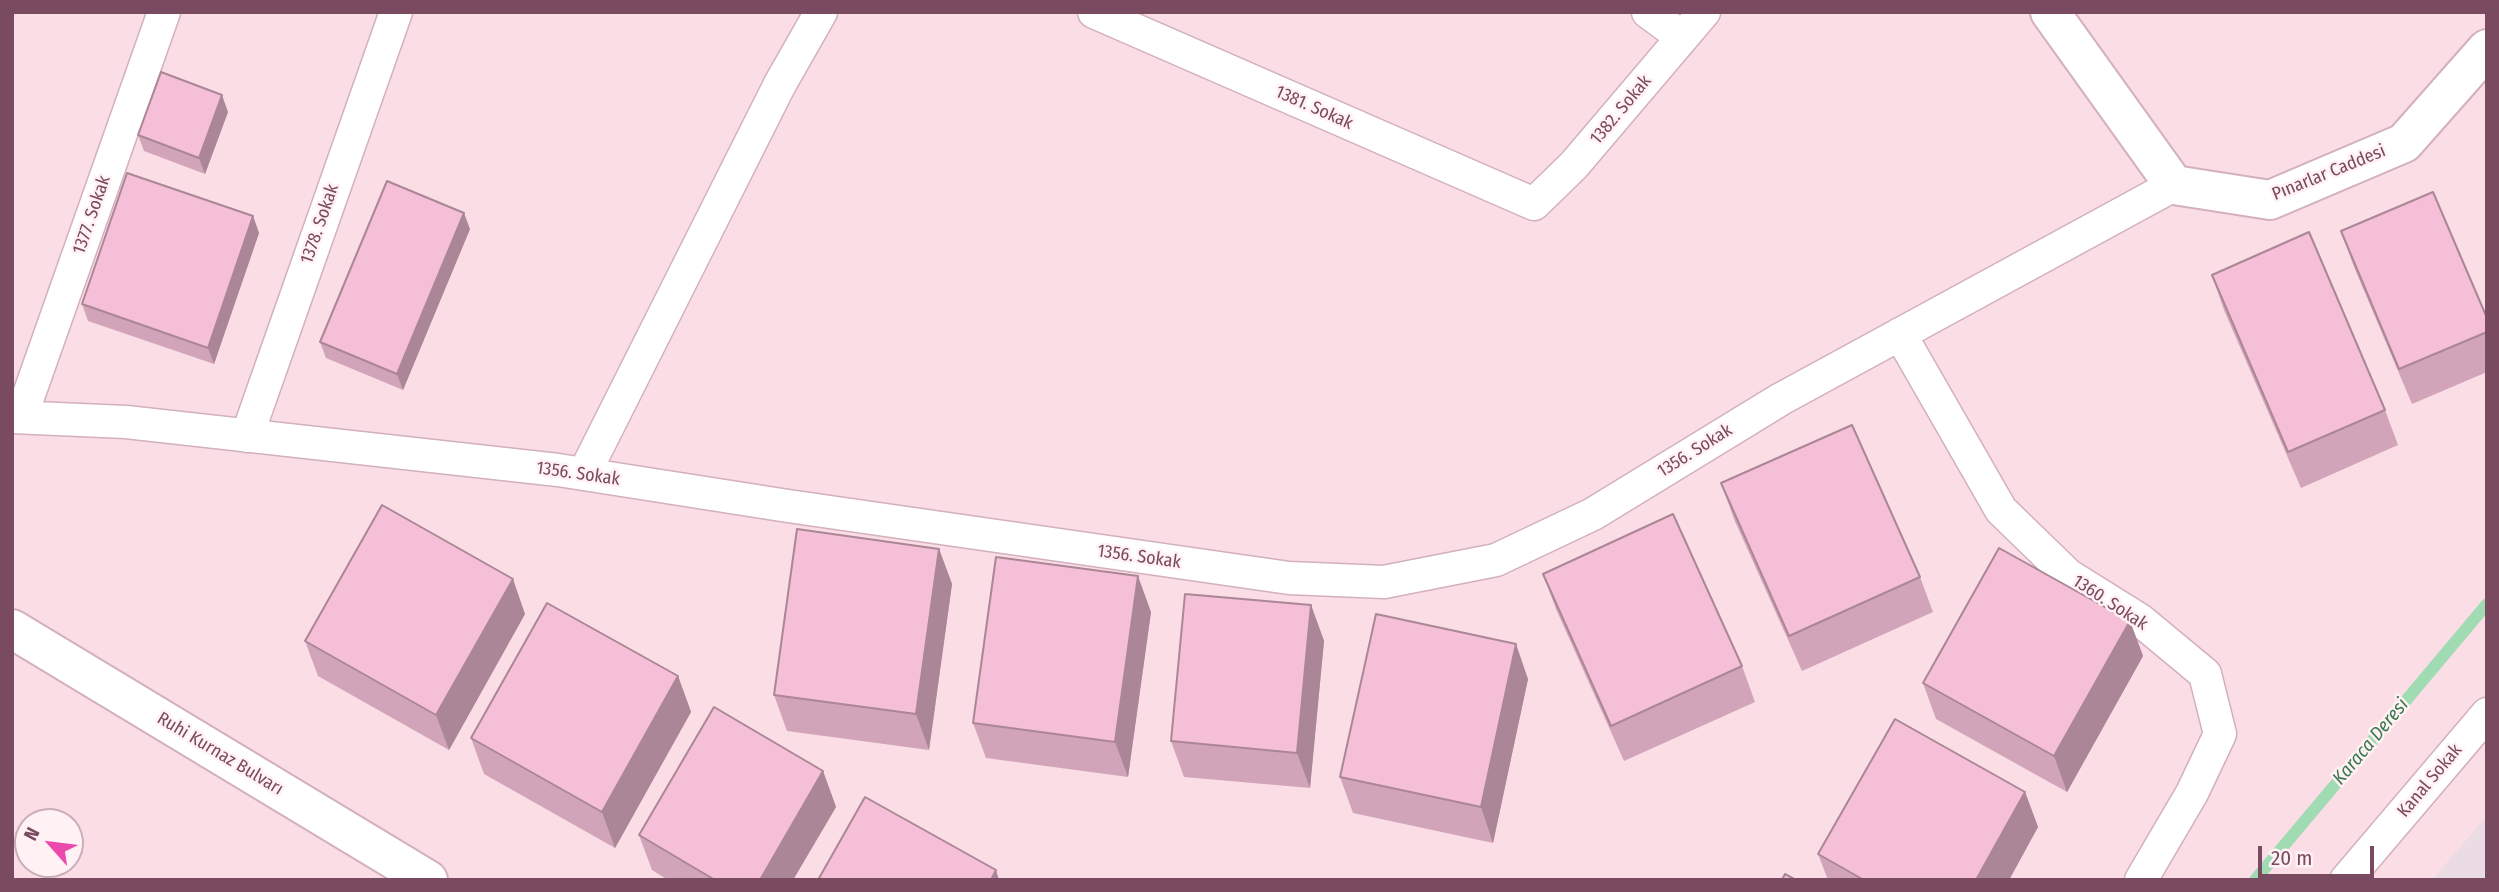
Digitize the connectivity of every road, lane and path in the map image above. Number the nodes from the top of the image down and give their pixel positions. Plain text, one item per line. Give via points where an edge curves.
1 (164, 12) edge
2 (396, 12) edge
3 (821, 12) edge
4 (1094, 12) edge
5 (1648, 12) edge
6 (1704, 12) edge
7 (2050, 12) edge
8 (1682, 37) junction
9 (2487, 49) edge
10 (2174, 185) junction
11 (1534, 204) joint
12 (1900, 334) junction
13 (16, 417) edge
14 (247, 436) junction
15 (584, 474) junction
16 (12, 629) edge
17 (2487, 714) edge
18 (418, 877) edge
19 (2141, 880) edge
20 (2346, 880) edge

1 - 13 street, 1377. Sokak
2 - 14 street, 1378. Sokak
3 - 15 street via 780,84
4 - 11 street, 1381. Sokak
5 - 8 street
6 - 8 street, 1382. Sokak
7 - 10 street
8 - 11 street, 1382. Sokak via 1574,165
9 - 10 street, Pınarlar Caddesi via 2404,143 2270,200
10 - 12 street, 1356. Sokak
12 - 15 street, 1356. Sokak via 1781,399 1593,514 1496,560 1384,582 1289,578
12 - 19 street, 1360. Sokak via 2000,510 2068,575 2140,620 2205,674 2220,734
13 - 14 street, 1356. Sokak via 126,422
14 - 15 street, 1356. Sokak
16 - 18 street, Ruhi Kurnaz Bulvarı
17 - 20 street, Kanal Sokak

